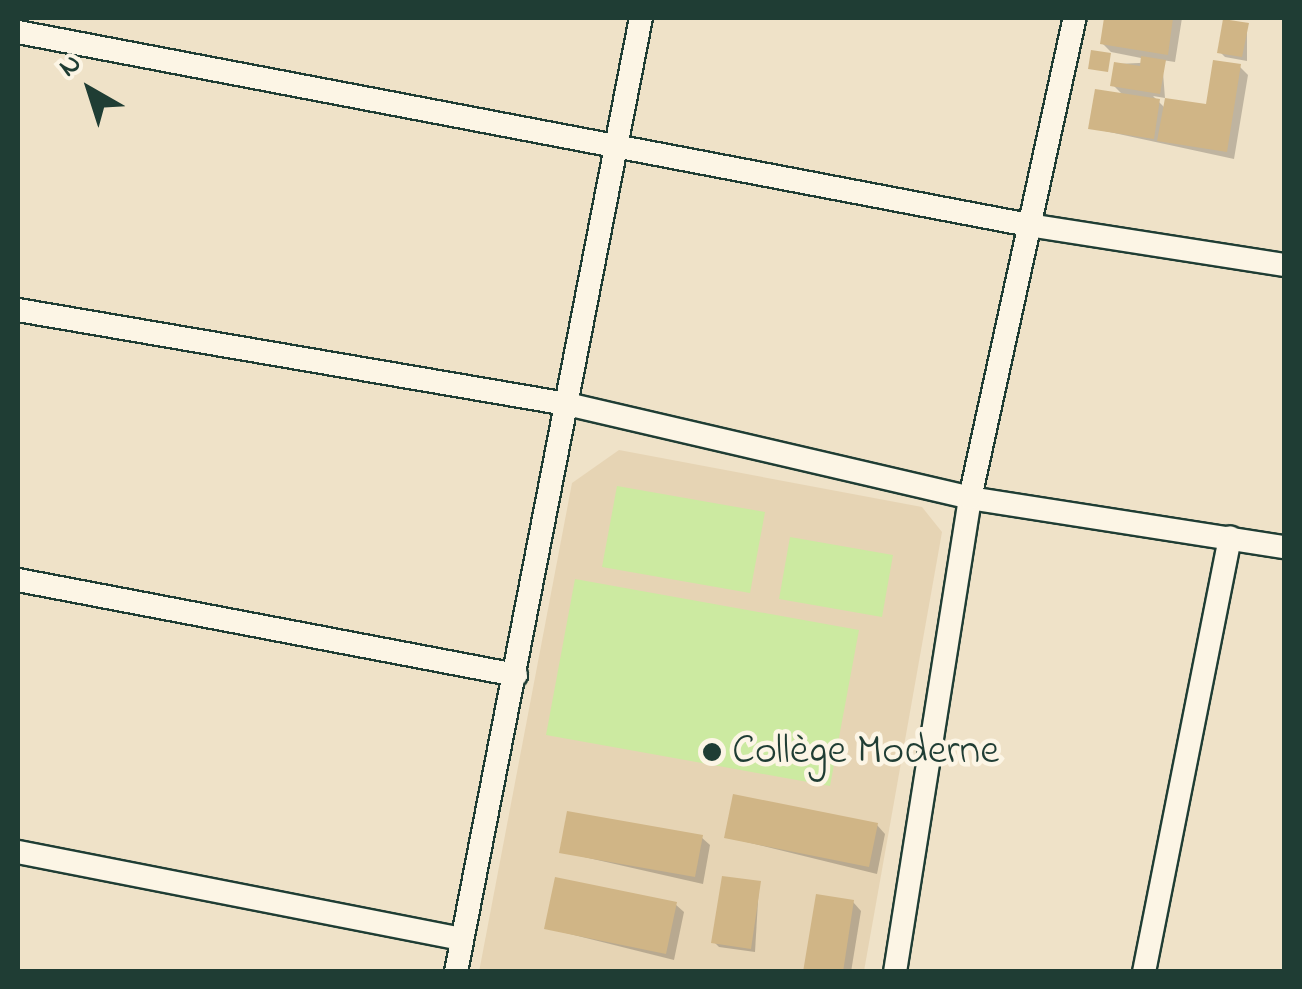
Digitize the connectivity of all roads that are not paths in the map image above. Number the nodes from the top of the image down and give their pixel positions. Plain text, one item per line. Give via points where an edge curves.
1 (641, 18) edge
2 (1075, 18) edge
3 (18, 32) edge
4 (622, 140) junction
5 (1029, 225) junction
6 (1284, 265) edge
7 (18, 310) edge
8 (568, 404) junction
9 (970, 498) junction
10 (1230, 536) junction
11 (1284, 547) edge
12 (18, 580) edge
13 (516, 675) junction
14 (18, 852) edge
15 (462, 939) junction
16 (456, 972) edge
17 (895, 972) edge
18 (1144, 972) edge

1 - 4 street
2 - 5 street
3 - 4 street
4 - 5 street
4 - 8 street
5 - 6 street
5 - 9 street
7 - 8 street
8 - 9 street
8 - 13 street
9 - 10 street
9 - 17 street
10 - 11 street
10 - 18 street
12 - 13 street
13 - 15 street
14 - 15 street
15 - 16 street

